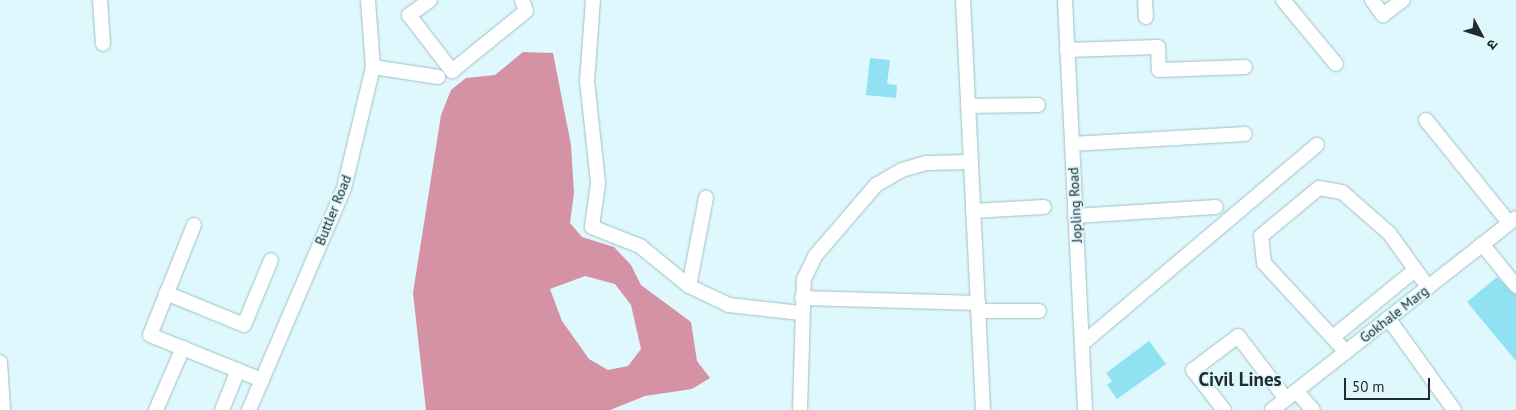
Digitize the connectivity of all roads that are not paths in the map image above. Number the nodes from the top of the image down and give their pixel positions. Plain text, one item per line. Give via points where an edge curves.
1 (100, 0) edge
2 (368, 0) edge
3 (430, 0) edge
4 (522, 0) edge
5 (593, 0) edge
6 (963, 0) edge
7 (1065, 0) edge
8 (1145, 0) edge
9 (1283, 0) edge
10 (1372, 0) edge
11 (1404, 0) edge
12 (1146, 16) dead end
13 (103, 44) dead end
14 (1067, 50) junction
15 (1336, 64) dead end
16 (373, 67) junction
17 (1245, 67) dead end
18 (438, 77) dead end
19 (1038, 104) dead end
20 (968, 106) junction
21 (1426, 120) dead end
22 (1245, 134) dead end
23 (1072, 144) junction
24 (1317, 145) dead end
25 (971, 162) junction
26 (706, 198) dead end
27 (1044, 207) dead end
28 (1216, 207) dead end
29 (973, 210) junction
30 (1075, 216) junction
31 (1512, 220) edge
32 (194, 226) dead end
33 (1482, 244) junction
34 (271, 260) dead end
35 (1415, 270) junction
36 (689, 286) junction
37 (1516, 286) edge
38 (1428, 287) junction
39 (166, 294) junction
40 (802, 298) junction
41 (978, 307) junction
42 (801, 312) junction
43 (1039, 312) dead end
44 (1388, 318) junction
45 (1333, 337) junction
46 (1082, 344) junction
47 (183, 348) junction
48 (1346, 352) junction
49 (0, 362) edge
50 (238, 370) junction
51 (262, 380) junction
52 (1291, 395) junction
53 (3, 410) edge
54 (156, 410) edge
55 (222, 410) edge
56 (249, 410) edge
57 (800, 410) edge
58 (983, 410) edge
59 (1085, 410) edge
60 (1224, 410) edge
61 (1272, 410) edge
62 (1313, 410) edge
63 (1454, 410) edge

1 - 13 street
2 - 16 street, Buttler Road
3 - 4 street via 409,15 452,70 526,10
5 - 36 street via 587,81 598,183 592,227 640,246
6 - 20 street
7 - 14 street, Jopling Road
8 - 12 street
9 - 15 street
10 - 11 street via 1383,15
14 - 17 street via 1158,47 1159,70
14 - 23 street, Jopling Road
16 - 18 street
16 - 51 street, Buttler Road via 344,188
19 - 20 street
20 - 25 street
21 - 31 street
22 - 23 street
23 - 30 street, Jopling Road
24 - 46 street
25 - 29 street
25 - 40 street via 927,163 902,170 876,185 815,256 804,279
26 - 36 street
27 - 29 street
28 - 30 street
29 - 41 street
30 - 46 street, Jopling Road
31 - 33 street, Gokhale Marg
32 - 39 street
33 - 37 street
33 - 38 street, Gokhale Marg
34 - 39 street via 244,325
35 - 38 street
35 - 45 street
35 - 45 street via 1389,233 1342,192 1319,188 1261,236 1264,263
36 - 42 street via 729,305
38 - 44 street, Gokhale Marg
39 - 47 street via 150,335
40 - 41 street
40 - 42 street
41 - 43 street
41 - 58 street
42 - 57 street
44 - 48 street, Gokhale Marg
44 - 63 street
45 - 48 street
46 - 59 street, Jopling Road
47 - 50 street
47 - 54 street
48 - 52 street, Gokhale Marg
49 - 53 street
50 - 51 street
50 - 55 street
51 - 56 street, Buttler Road
52 - 60 street via 1238,336 1193,370
52 - 61 street, Gokhale Marg
52 - 62 street

